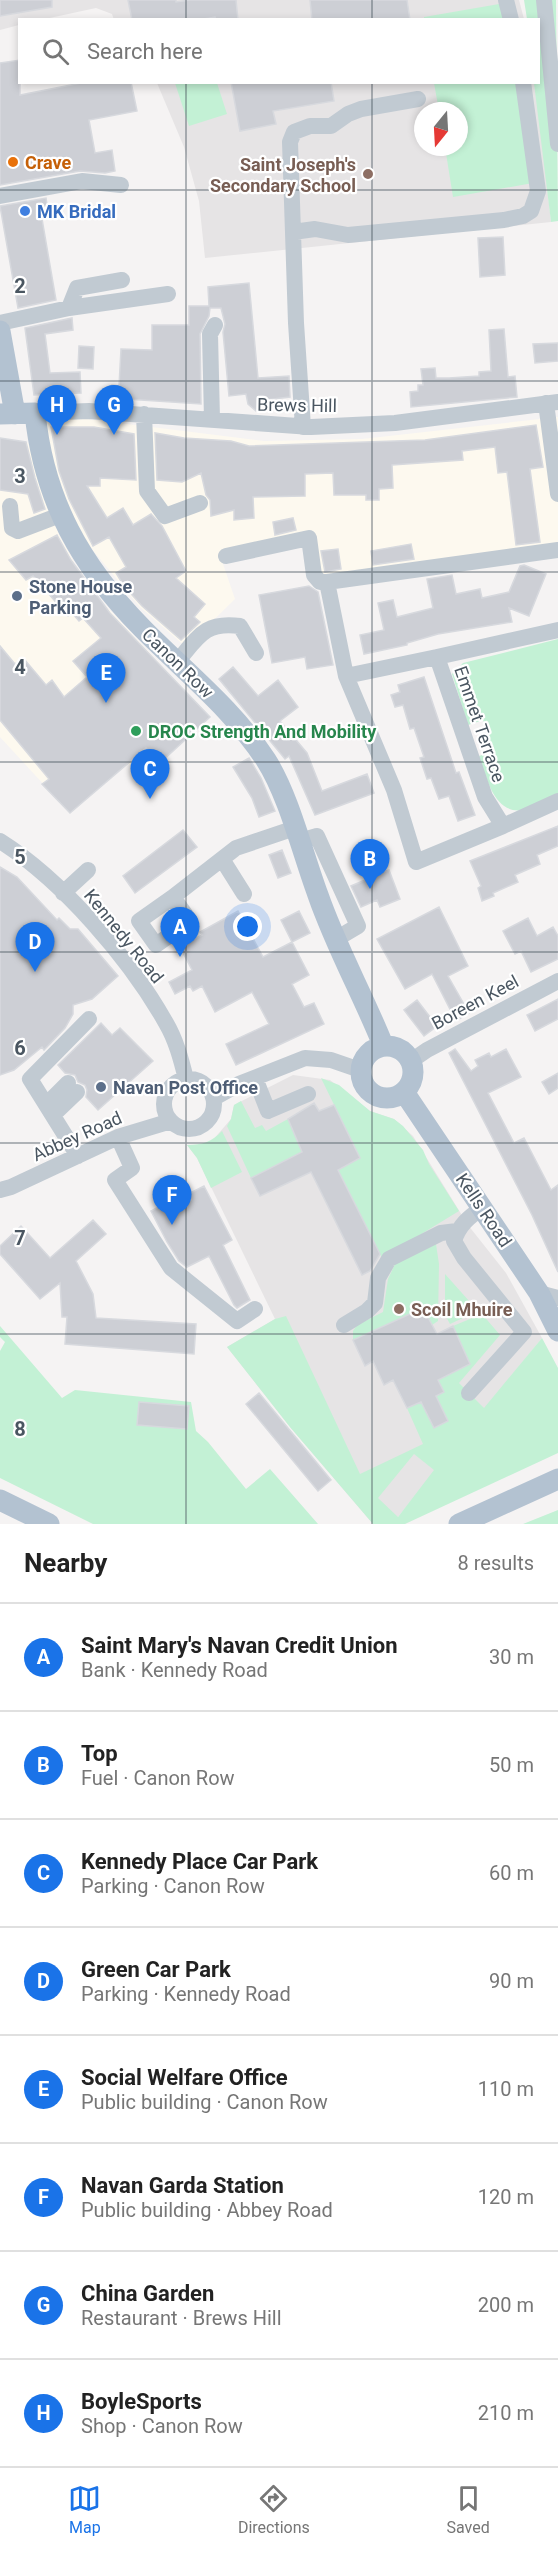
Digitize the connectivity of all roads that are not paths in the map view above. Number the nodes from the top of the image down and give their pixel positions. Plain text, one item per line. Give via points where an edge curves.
1 (506, 0) edge
2 (544, 0) edge
3 (510, 18) edge
4 (523, 84) edge
5 (418, 99) dead end
6 (558, 144) edge
7 (121, 185) dead end
8 (0, 196) edge
9 (293, 232) junction
10 (122, 279) dead end
11 (168, 294) dead end
12 (69, 308) junction
13 (0, 323) edge
14 (215, 325) dead end
15 (0, 331) edge
16 (552, 402) edge
17 (17, 414) edge
18 (144, 414) junction
19 (212, 419) junction
20 (303, 427) junction
21 (558, 494) edge
22 (200, 503) dead end
23 (10, 506) dead end
24 (60, 515) junction
25 (558, 550) edge
26 (226, 556) dead end
27 (327, 582) junction
28 (558, 630) edge
29 (256, 653) dead end
30 (437, 657) junction
31 (177, 662) junction
32 (346, 676) junction
33 (558, 801) edge
34 (503, 826) junction
35 (297, 835) junction
36 (0, 841) edge
37 (222, 859) junction
38 (88, 870) dead end
39 (63, 893) junction
40 (244, 894) dead end
41 (173, 897) dead end
42 (558, 981) edge
43 (89, 1019) dead end
44 (383, 1045) junction
45 (411, 1061) junction
46 (360, 1070) junction
47 (255, 1078) junction
48 (186, 1079) junction
49 (72, 1087) dead end
50 (404, 1092) junction
51 (308, 1094) dead end
52 (214, 1098) junction
53 (50, 1109) junction
54 (171, 1121) junction
55 (118, 1137) junction
56 (78, 1156) junction
57 (0, 1190) edge
58 (482, 1208) junction
59 (457, 1231) junction
60 (548, 1295) edge
61 (255, 1309) dead end
62 (344, 1325) dead end
63 (558, 1331) edge
64 (469, 1394) dead end
65 (556, 1481) edge
66 (0, 1500) edge
67 (49, 1524) edge
68 (459, 1524) edge

1 - 3 street
2 - 6 street
4 - 9 street via 538,191 531,211 504,220 348,235 315,229
5 - 9 street via 361,109 331,126 310,126 294,132 290,142
7 - 8 street via 82,181
9 - 20 street
10 - 12 street via 77,288
11 - 12 street
12 - 13 street
14 - 19 street via 210,334
15 - 17 main road, Canon Row
16 - 20 street, Brews Hill via 395,423
16 - 21 street
17 - 18 street, Brews Hill
17 - 24 main road, Canon Row via 43,465
18 - 19 street, Brews Hill
18 - 22 street via 147,491 165,516
19 - 20 street, Brews Hill
23 - 24 street via 12,528 18,531
24 - 31 main road, Canon Row via 73,542 107,588
25 - 27 street
26 - 27 street via 309,538 314,575 320,582
27 - 32 street
28 - 30 street, Emmet Terrace
29 - 31 street via 240,626 222,623 198,636
30 - 32 street
30 - 34 street, Emmet Terrace via 485,796
31 - 35 main road, Canon Row via 226,710 267,762
32 - 34 street via 394,790 416,862
33 - 34 street
35 - 37 street via 236,848
35 - 44 main road, Canon Row via 318,896
36 - 39 street, Kennedy Road
37 - 40 street
37 - 41 street
38 - 39 street
39 - 48 street, Kennedy Road via 88,918 115,962 167,1023
42 - 45 street, Boreen Keel
43 - 53 street via 30,1079
44 - 45 main road via 400,1048
44 - 46 main road via 367,1053
45 - 50 main road via 413,1077
46 - 47 street via 331,1060 305,1058
46 - 50 main road via 371,1093 388,1098
47 - 51 street via 268,1111
47 - 52 street
48 - 52 street via 206,1085
48 - 54 street via 167,1092 164,1107
49 - 53 street
50 - 58 main road, Kells Road
52 - 54 street via 213,1114 202,1126 185,1129
53 - 56 street
54 - 55 street, Abbey Road
55 - 56 street, Abbey Road
55 - 61 street via 132,1168 115,1180 171,1268 237,1320
56 - 57 street, Abbey Road
58 - 59 street
58 - 60 main road, Kells Road
59 - 62 street via 441,1233 389,1259 378,1278 375,1303
59 - 64 street via 454,1241 464,1258 524,1332
60 - 63 main road, Kells Road
65 - 68 main road
66 - 67 main road

